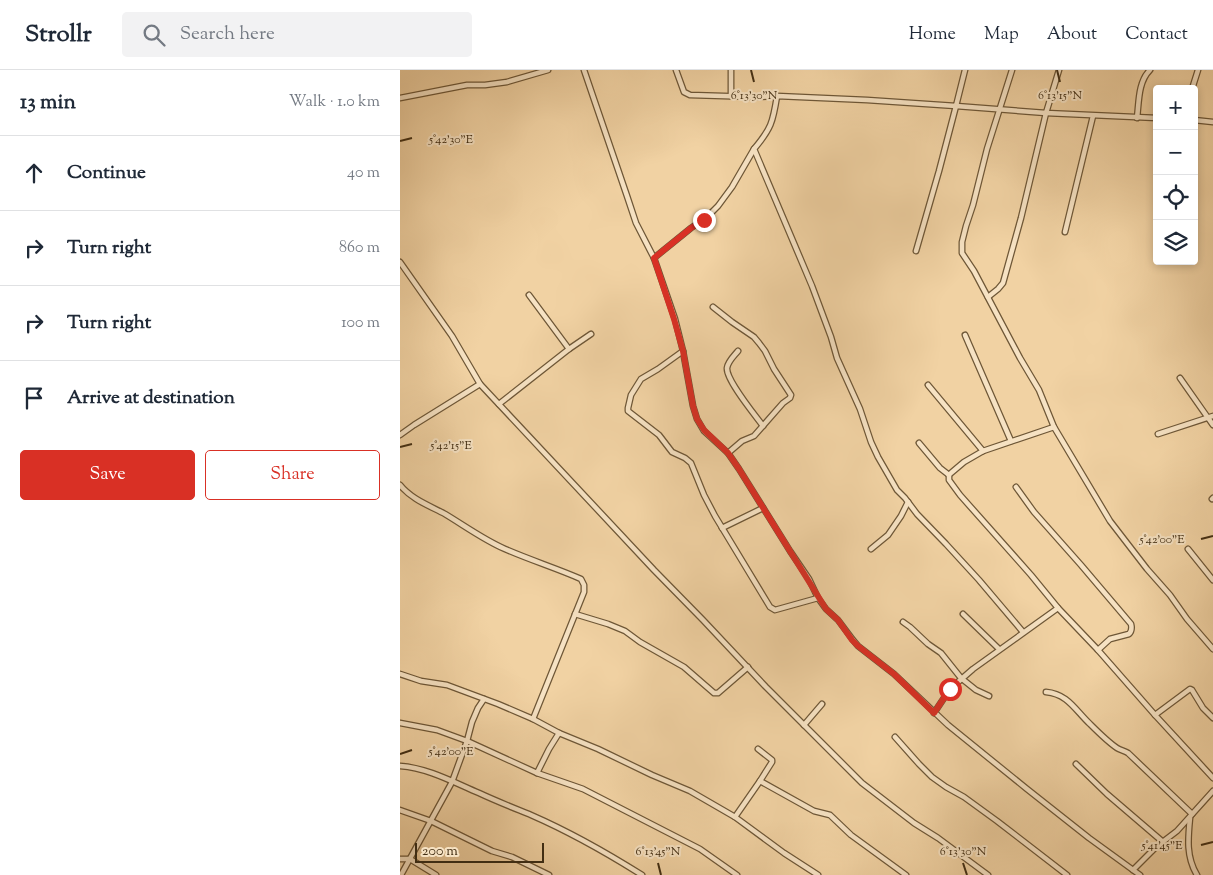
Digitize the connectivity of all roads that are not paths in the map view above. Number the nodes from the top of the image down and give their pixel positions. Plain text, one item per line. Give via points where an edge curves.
1 (548, 70) edge
2 (584, 70) edge
3 (676, 70) edge
4 (731, 70) edge
5 (965, 70) edge
6 (1012, 70) edge
7 (1059, 70) edge
8 (1150, 70) edge
9 (1198, 70) edge
10 (1193, 85) edge
11 (731, 96) junction
12 (777, 96) junction
13 (400, 98) edge
14 (956, 106) junction
15 (1000, 110) junction
16 (1046, 113) junction
17 (1093, 116) junction
18 (1137, 118) junction
19 (1153, 118) edge
20 (1198, 120) edge
21 (1213, 122) edge
22 (754, 149) junction
23 (1065, 232) dead end
24 (916, 250) dead end
25 (654, 258) junction
26 (400, 262) edge
27 (529, 295) dead end
28 (988, 297) junction
29 (714, 307) dead end
30 (591, 334) dead end
31 (965, 335) dead end
32 (568, 349) junction
33 (683, 351) junction
34 (738, 351) dead end
35 (1180, 378) dead end
36 (480, 384) junction
37 (928, 385) dead end
38 (499, 404) junction
39 (1211, 416) edge
40 (1213, 425) edge
41 (763, 426) junction
42 (1054, 427) junction
43 (1158, 434) dead end
44 (400, 435) edge
45 (1011, 441) junction
46 (919, 444) dead end
47 (983, 451) junction
48 (728, 453) junction
49 (949, 475) junction
50 (400, 485) edge
51 (1016, 487) dead end
52 (908, 502) junction
53 (763, 508) junction
54 (722, 528) junction
55 (871, 549) dead end
56 (1188, 549) dead end
57 (1213, 580) edge
58 (818, 598) junction
59 (1058, 608) junction
60 (575, 614) junction
61 (963, 614) dead end
62 (903, 622) dead end
63 (1023, 632) junction
64 (999, 649) junction
65 (1213, 649) edge
66 (1098, 650) junction
67 (748, 667) junction
68 (400, 674) edge
69 (961, 678) junction
70 (1046, 692) dead end
71 (989, 696) dead end
72 (484, 699) junction
73 (822, 704) dead end
74 (934, 713) junction
75 (1155, 716) junction
76 (1213, 718) edge
77 (533, 719) junction
78 (400, 723) edge
79 (804, 725) junction
80 (559, 733) junction
81 (895, 737) dead end
82 (467, 741) junction
83 (758, 749) dead end
84 (1076, 764) dead end
85 (400, 766) edge
86 (538, 773) junction
87 (1213, 778) edge
88 (760, 780) junction
89 (452, 782) junction
90 (1213, 791) edge
91 (400, 810) edge
92 (1191, 816) junction
93 (735, 817) junction
94 (431, 821) junction
95 (1163, 842) junction
96 (400, 859) edge
97 (410, 859) junction
98 (1133, 870) junction
99 (401, 875) edge
100 (436, 875) edge
101 (549, 875) edge
102 (642, 875) edge
103 (737, 875) edge
104 (818, 875) edge
105 (906, 875) edge
106 (988, 875) edge
107 (1067, 875) edge
108 (1140, 875) edge
109 (1197, 875) edge

1 - 13 street via 507,82 467,85
2 - 25 street via 632,213
3 - 11 street via 687,94
4 - 11 street
5 - 14 street
6 - 15 street
7 - 16 street
8 - 18 street via 1140,90
9 - 10 street
11 - 12 street
12 - 14 street
12 - 22 street via 771,125
14 - 15 street
14 - 24 street
15 - 16 street
15 - 28 street via 961,247
16 - 17 street
16 - 28 street via 1003,282
17 - 18 street
17 - 23 street
18 - 19 street
20 - 21 street
22 - 25 street via 718,206
22 - 52 street via 812,286 870,442 893,484
25 - 33 street
26 - 36 street via 452,336
27 - 32 street
28 - 42 street
29 - 41 street via 759,342 790,393 790,398
30 - 32 street
31 - 45 street
32 - 38 street
33 - 48 street via 697,419
33 - 54 street via 641,379 631,395 628,410 659,435 672,452 689,460
34 - 41 street via 729,361 729,377
35 - 39 street
36 - 38 street
36 - 44 street
37 - 47 street
38 - 67 street
39 - 40 street
39 - 43 street
41 - 48 street
42 - 45 street
42 - 65 street via 1110,521
45 - 47 street
46 - 49 street
47 - 49 street
48 - 53 street
49 - 59 street via 960,495
50 - 60 street via 416,499 490,542 580,579 584,592
51 - 66 street via 1130,624 1129,634 1110,639
52 - 55 street via 888,535
52 - 63 street
53 - 54 street
53 - 58 street
54 - 58 street via 772,609
56 - 57 street
58 - 74 street via 852,640 894,674
59 - 63 street
59 - 66 street
60 - 67 street via 625,631 684,667 714,693
60 - 77 street
61 - 64 street
62 - 69 street via 941,653
63 - 64 street
64 - 69 street
66 - 75 street
67 - 79 street
68 - 72 street
69 - 71 street
69 - 74 street
70 - 92 street via 1054,692 1070,702 1116,747 1128,753
72 - 77 street
72 - 82 street
73 - 79 street
74 - 98 street
75 - 76 street via 1190,689
75 - 87 street
77 - 80 street
78 - 82 street via 437,730
79 - 106 street via 862,783
80 - 86 street
80 - 93 street via 690,791
81 - 107 street via 932,777 997,821
82 - 86 street
82 - 89 street
83 - 88 street via 772,760
84 - 95 street
85 - 89 street via 434,773
86 - 103 street via 615,805 700,849
88 - 93 street
88 - 105 street via 814,811 830,815 851,835
89 - 94 street
89 - 102 street via 579,838
90 - 92 street
91 - 94 street
92 - 95 street
92 - 109 street via 1188,848
93 - 104 street
94 - 97 street
94 - 101 street
95 - 98 street
96 - 97 street
97 - 99 street
97 - 100 street
98 - 108 street

